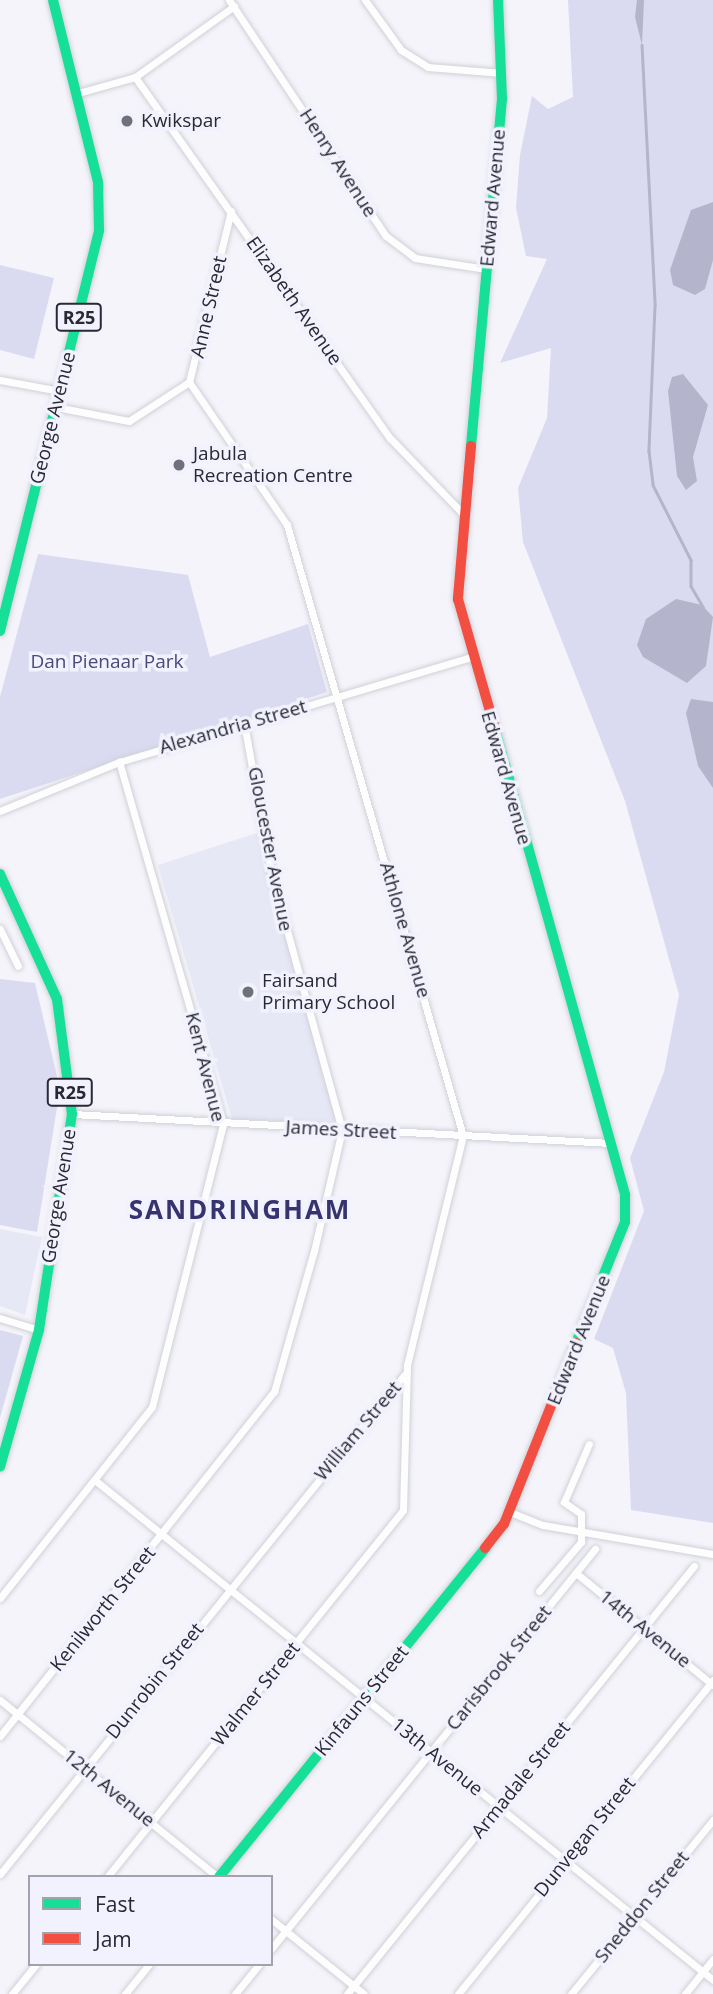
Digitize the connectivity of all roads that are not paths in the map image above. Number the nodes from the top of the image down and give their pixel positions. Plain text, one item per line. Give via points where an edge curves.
1 (53, 0) edge
2 (365, 0) edge
3 (498, 0) edge
4 (232, 3) edge
5 (502, 73) junction
6 (135, 77) junction
7 (78, 93) junction
8 (231, 211) junction
9 (486, 269) junction
10 (0, 380) edge
11 (189, 382) junction
12 (60, 391) junction
13 (56, 407) junction
14 (464, 515) junction
15 (0, 631) edge
16 (471, 657) junction
17 (339, 697) junction
18 (244, 723) junction
19 (120, 762) junction
20 (0, 811) edge
21 (0, 874) edge
22 (0, 929) edge
23 (18, 966) dead end
24 (72, 1114) junction
25 (223, 1124) junction
26 (342, 1130) junction
27 (463, 1136) junction
28 (611, 1143) junction
29 (0, 1318) edge
30 (37, 1327) junction
31 (405, 1374) junction
32 (589, 1444) dead end
33 (1, 1459) edge
34 (96, 1481) junction
35 (205, 1482) joint
36 (310, 1489) joint
37 (403, 1510) joint
38 (510, 1512) junction
39 (504, 1524) joint
40 (582, 1530) junction
41 (162, 1535) junction
42 (595, 1549) dead end
43 (713, 1554) edge
44 (694, 1566) dead end
45 (576, 1573) junction
46 (230, 1590) junction
47 (539, 1591) dead end
48 (0, 1598) edge
49 (644, 1628) junction
50 (296, 1645) junction
51 (712, 1683) edge
52 (364, 1699) junction
53 (0, 1700) edge
54 (17, 1714) junction
55 (0, 1736) edge
56 (431, 1753) junction
57 (84, 1768) junction
58 (499, 1807) junction
59 (713, 1820) edge
60 (151, 1822) junction
61 (565, 1862) junction
62 (0, 1874) edge
63 (109, 1875) edge
64 (217, 1875) edge
65 (221, 1875) edge
66 (634, 1917) junction
67 (273, 1921) edge
68 (286, 1931) junction
69 (273, 1947) edge
70 (713, 1959) edge
71 (34, 1966) edge
72 (147, 1966) edge
73 (257, 1966) edge
74 (702, 1972) junction
75 (713, 1980) edge
76 (354, 1986) junction
77 (12, 1994) edge
78 (125, 1994) edge
79 (235, 1994) edge
80 (347, 1994) edge
81 (364, 1994) edge
82 (458, 1994) edge
83 (571, 1994) edge
84 (685, 1994) edge

1 - 7 street, George Avenue / R25
2 - 5 street via 401,50 428,67
3 - 5 street, Edward Avenue
4 - 6 street
4 - 9 street, Henry Avenue via 386,236 415,258
5 - 9 street, Edward Avenue
6 - 7 street
6 - 8 street, Elizabeth Avenue
7 - 12 street, George Avenue / R25 via 98,182 99,230
8 - 11 street, Anne Street
8 - 14 street, Elizabeth Avenue via 390,438
9 - 14 street, Edward Avenue
10 - 12 street
11 - 13 street, Anne Street via 129,421
11 - 17 street, Athlone Avenue via 285,518
12 - 13 street, George Avenue / R25
13 - 15 street, George Avenue / R25
14 - 16 street, Edward Avenue via 458,599
16 - 17 street, Alexandria Street
16 - 28 street, Edward Avenue
17 - 18 street, Alexandria Street
17 - 27 street, Athlone Avenue
18 - 19 street, Alexandria Street
18 - 26 street, Gloucester Avenue via 271,872
19 - 20 street, Alexandria Street
19 - 25 street, Kent Avenue
21 - 24 street, George Avenue / R25 via 57,999
22 - 23 street
24 - 25 street, James Street
24 - 30 street, George Avenue / R25
25 - 26 street, James Street
25 - 34 street, Kent Avenue via 152,1407
26 - 27 street, James Street
26 - 35 street, Gloucester Avenue via 284,1373
27 - 28 street, James Street
27 - 31 street, Athlone Avenue
28 - 38 street, Edward Avenue via 625,1222
29 - 30 street
30 - 33 street, George Avenue / R25
31 - 36 street, William Street
31 - 37 street, Athlone Avenue
32 - 40 street via 564,1502 579,1511
34 - 41 street, 13th Avenue
34 - 48 street, Kent Avenue
35 - 41 street, Kenilworth Street
36 - 46 street, Dunrobin Street
37 - 50 street, Walmer Street
38 - 39 street, Edward Avenue
38 - 40 street
39 - 52 street, Kinfauns Street
40 - 43 street
40 - 47 street via 581,1542
41 - 46 street, 13th Avenue
41 - 54 street, Kenilworth Street
42 - 45 street, Carisbrook Street
44 - 49 street, Armadale Street
45 - 49 street, 14th Avenue
45 - 56 street, Carisbrook Street
46 - 50 street, 13th Avenue
46 - 57 street, Dunrobin Street
49 - 51 street, 14th Avenue
49 - 58 street, Armadale Street
50 - 52 street, 13th Avenue
50 - 60 street, Walmer Street
51 - 61 street, Dunvegan Street
52 - 56 street, 13th Avenue
52 - 65 street, Kinfauns Street
53 - 54 street, 12th Avenue
54 - 55 street, Kenilworth Street
54 - 57 street, 12th Avenue
56 - 58 street, 13th Avenue
56 - 68 street, Carisbrook Street
57 - 60 street, 12th Avenue
57 - 62 street, Dunrobin Street
58 - 61 street, 13th Avenue
58 - 76 street, Armadale Street
59 - 66 street, Sneddon Street
60 - 63 street, Walmer Street
60 - 64 street, 12th Avenue
61 - 66 street, 13th Avenue
61 - 82 street, Dunvegan Street
66 - 74 street, 13th Avenue
66 - 83 street, Sneddon Street
67 - 68 street
68 - 69 street, Carisbrook Street
68 - 76 street
70 - 74 street
71 - 77 street
72 - 78 street
73 - 79 street
74 - 75 street, 13th Avenue
74 - 84 street
76 - 80 street, Armadale Street
76 - 81 street

